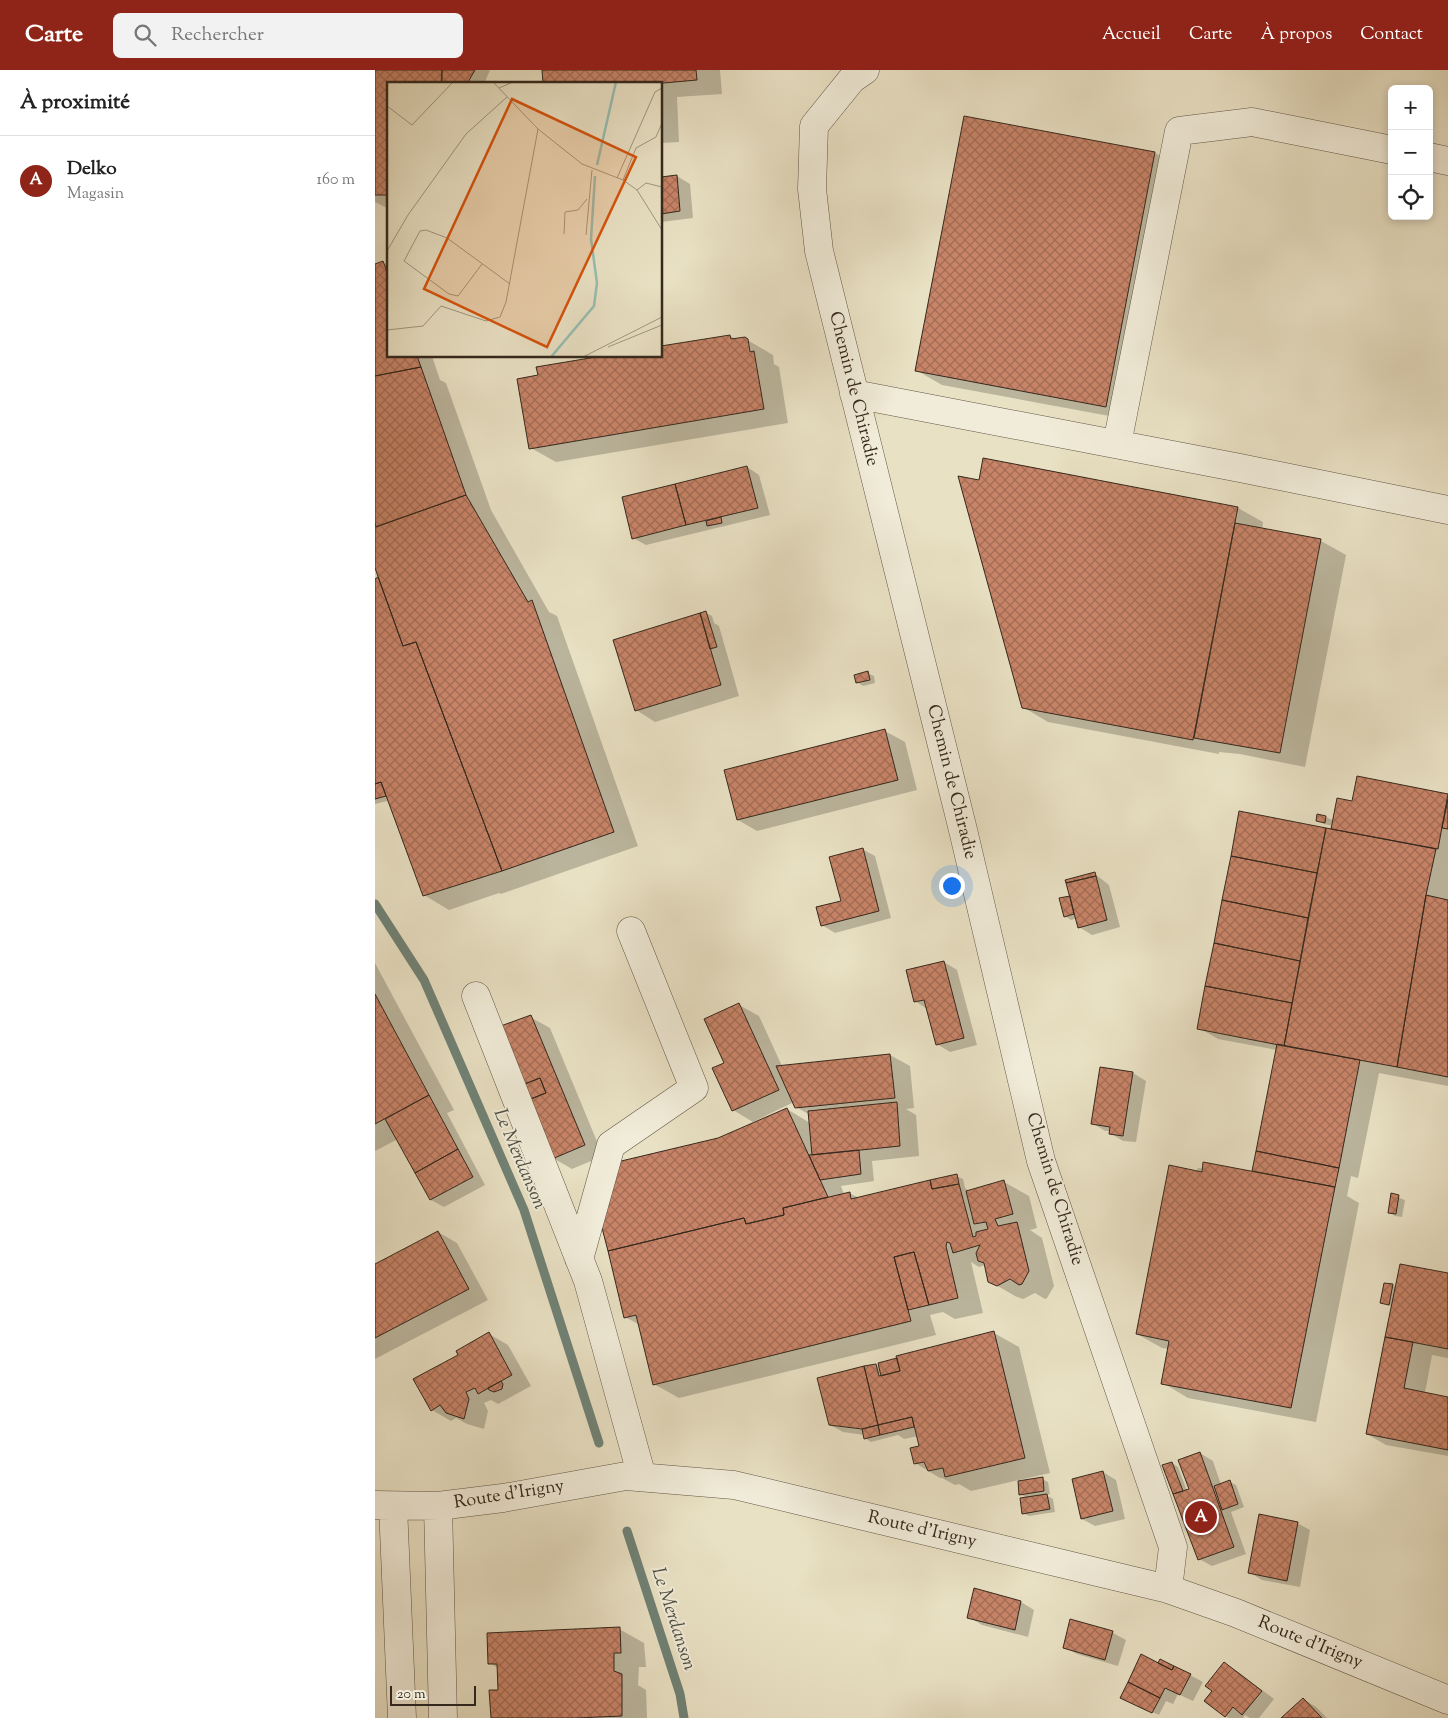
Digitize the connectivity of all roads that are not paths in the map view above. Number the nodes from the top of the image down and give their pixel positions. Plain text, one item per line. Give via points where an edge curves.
1 (865, 70) edge
2 (1388, 149) edge
3 (1433, 158) edge
4 (1448, 161) edge
5 (854, 394) junction
6 (1117, 444) junction
7 (1448, 510) edge
8 (631, 931) dead end
9 (476, 996) dead end
10 (579, 1258) junction
11 (642, 1477) junction
12 (384, 1505) edge
13 (438, 1506) junction
14 (1168, 1589) junction
15 (1448, 1700) edge
16 (402, 1718) edge
17 (443, 1718) edge

1 - 5 street, Chemin de Chiradie via 852,79 814,126 812,171 819,251
2 - 6 street via 1251,122 1179,131
3 - 4 street
5 - 6 street
5 - 14 street, Chemin de Chiradie via 963,830 1041,1161 1173,1547
6 - 7 street
8 - 10 street via 694,1088 611,1145
9 - 10 street
10 - 11 street
11 - 13 street, Route d'Irigny via 626,1476
11 - 14 street, Route d'Irigny via 734,1485
12 - 13 street, Route d'Irigny
12 - 16 street
13 - 17 street
14 - 15 street, Route d'Irigny via 1236,1613

